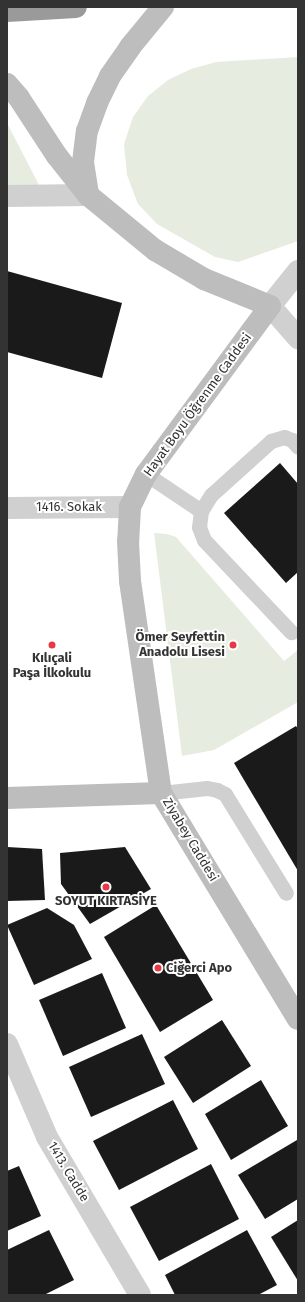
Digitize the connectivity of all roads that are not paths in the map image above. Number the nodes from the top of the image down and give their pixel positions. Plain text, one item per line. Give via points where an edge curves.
1 (76, 7) edge
2 (163, 7) edge
3 (7, 11) edge
4 (7, 84) edge
5 (88, 195) junction
6 (7, 196) edge
7 (298, 271) edge
8 (298, 297) edge
9 (270, 306) junction
10 (298, 338) edge
11 (298, 447) edge
12 (146, 474) junction
13 (130, 507) junction
14 (7, 508) edge
15 (201, 511) junction
16 (291, 632) dead end
17 (161, 792) junction
18 (7, 798) edge
19 (286, 893) dead end
20 (298, 1019) edge
21 (7, 1044) edge
22 (140, 1295) edge

1 - 3 highway
2 - 5 main road via 110,76 97,103 87,131 83,162
4 - 5 main road via 57,156
5 - 6 street
5 - 9 main road via 155,250 204,279
7 - 9 street
8 - 9 street
9 - 10 street
9 - 12 main road, Hayat Boyu Öğrenme Caddesi
11 - 15 lane via 292,440 284,438 271,442 211,495
12 - 13 main road, Hayat Boyu Öğrenme Caddesi
12 - 15 lane
13 - 14 street, 1416. Sokak
13 - 17 main road, Hayat Boyu Öğrenme Caddesi via 130,581
15 - 16 lane via 199,527 204,540
17 - 18 main road, Ziyabey Caddesi
17 - 19 lane via 207,788 225,794
17 - 20 main road, Ziyabey Caddesi
21 - 22 street, 1413. Cadde via 47,1137

